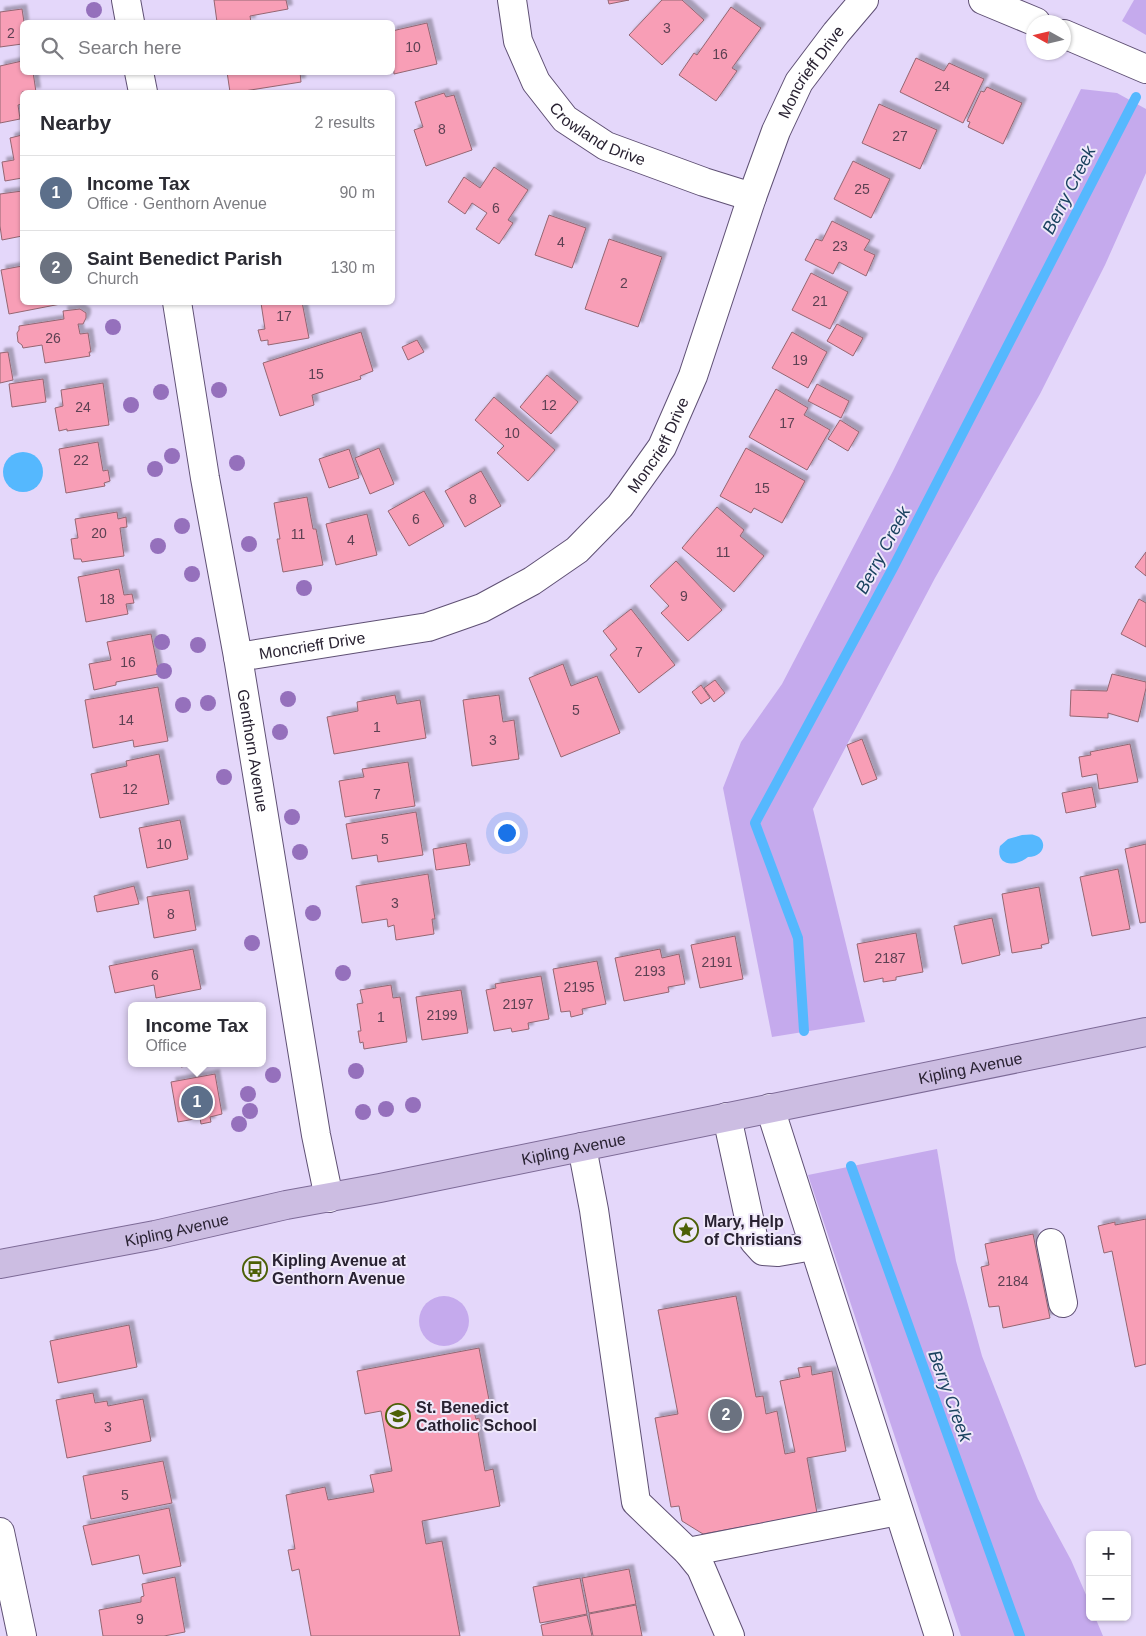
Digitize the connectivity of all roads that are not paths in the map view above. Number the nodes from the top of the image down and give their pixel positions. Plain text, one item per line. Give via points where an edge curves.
1 (126, 0) edge
2 (512, 0) edge
3 (864, 0) edge
4 (983, 0) edge
5 (1026, 18) edge
6 (130, 20) edge
7 (1071, 37) edge
8 (1138, 66) edge
9 (140, 75) edge
10 (143, 90) edge
11 (752, 197) junction
12 (177, 305) edge
13 (238, 657) junction
14 (1146, 1032) edge
15 (776, 1107) junction
16 (727, 1117) junction
17 (582, 1147) junction
18 (330, 1198) junction
19 (1051, 1243) dead end
20 (814, 1246) junction
21 (0, 1264) edge
22 (1063, 1303) dead end
23 (898, 1511) junction
24 (0, 1532) edge
25 (688, 1552) junction
26 (4, 1571) edge
27 (22, 1636) edge
28 (730, 1636) edge
29 (939, 1636) edge

1 - 6 street
2 - 11 street, Crowland Drive via 518,41 536,82 565,119 606,146
3 - 11 street, Moncrieff Drive via 799,82 776,131
4 - 5 street
7 - 8 street
9 - 10 street
11 - 13 street, Moncrieff Drive via 693,376 662,447 620,506 577,550 532,581 482,608 428,627
12 - 13 street, Genthorn Avenue via 204,478
13 - 18 street, Genthorn Avenue via 316,1135
14 - 15 main road, Kipling Avenue
15 - 16 main road, Kipling Avenue
15 - 20 street
16 - 17 main road, Kipling Avenue
16 - 20 street via 754,1241 763,1251
17 - 18 main road, Kipling Avenue
17 - 25 street via 636,1502
18 - 21 main road, Kipling Avenue
19 - 22 street
20 - 23 street
23 - 25 street
23 - 29 street
24 - 26 street
25 - 28 street via 701,1568
26 - 27 street

